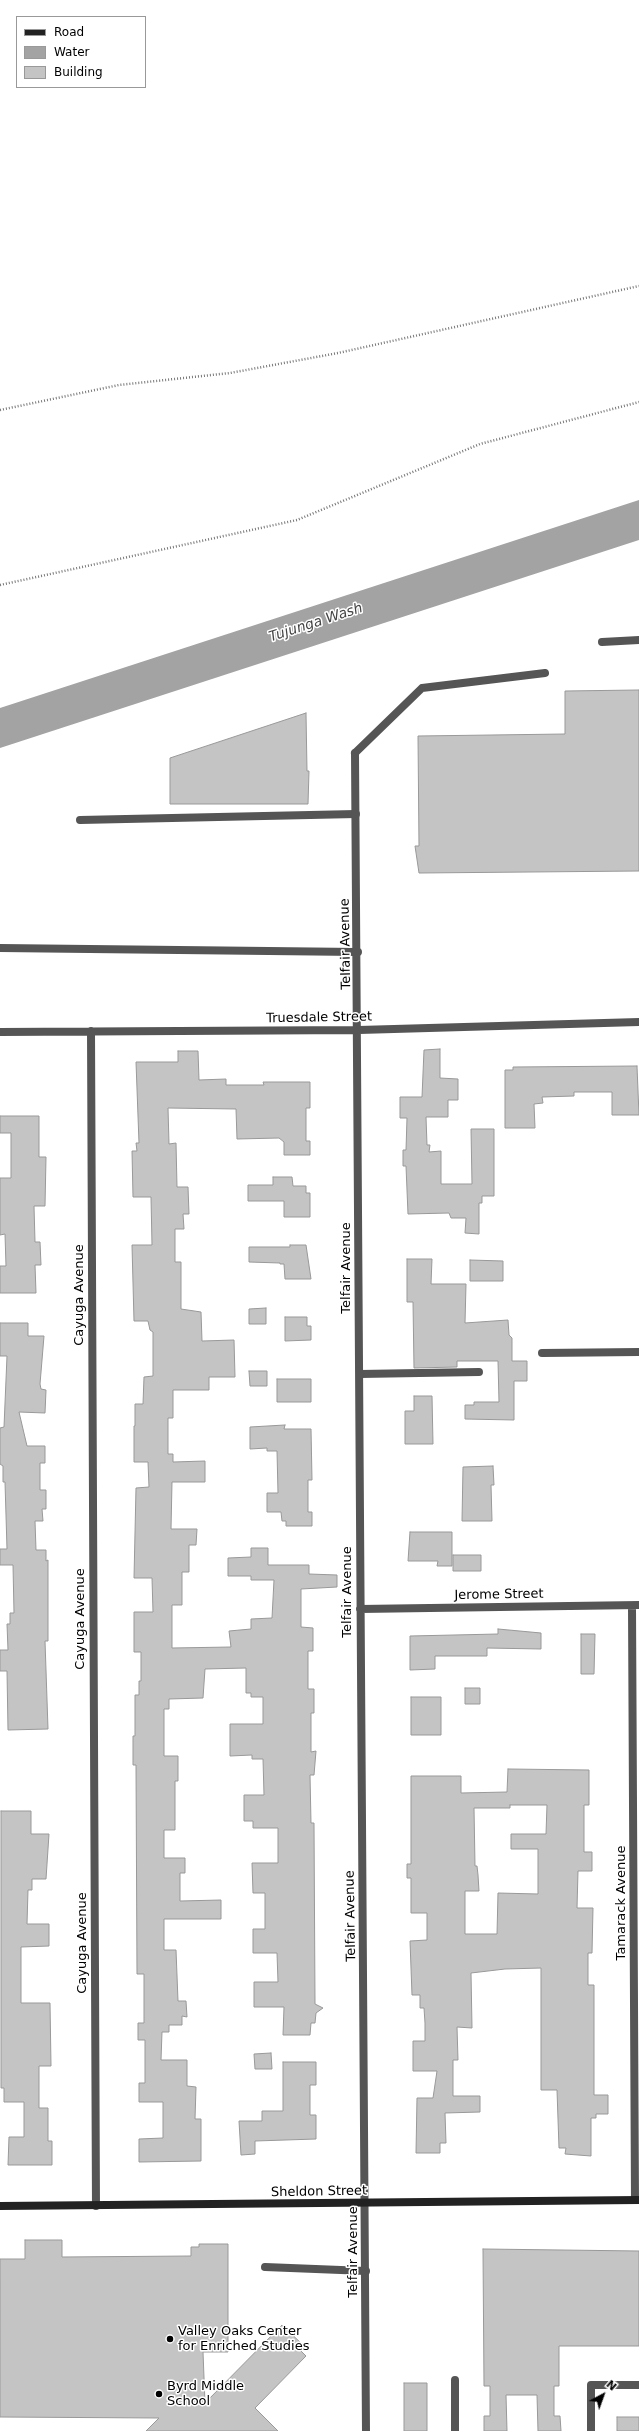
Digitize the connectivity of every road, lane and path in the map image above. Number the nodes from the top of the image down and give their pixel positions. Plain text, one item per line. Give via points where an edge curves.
1 (639, 286) edge
2 (639, 402) edge
3 (0, 410) edge
4 (0, 585) edge
5 (639, 640) edge
6 (602, 642) dead end
7 (545, 673) dead end
8 (356, 814) junction
9 (80, 820) dead end
10 (0, 948) edge
11 (358, 952) junction
12 (639, 1022) edge
13 (359, 1030) junction
14 (91, 1031) junction
15 (0, 1032) edge
16 (639, 1352) edge
17 (542, 1353) dead end
18 (479, 1372) dead end
19 (360, 1374) junction
20 (636, 1605) edge
21 (360, 1609) junction
22 (637, 2200) edge
23 (366, 2203) junction
24 (0, 2206) edge
25 (96, 2206) junction
26 (265, 2267) dead end
27 (366, 2271) junction
28 (455, 2380) dead end
29 (639, 2385) edge
30 (366, 2431) edge
31 (455, 2431) edge
32 (591, 2431) edge

1 - 3 path via 322,356 230,373 119,386
2 - 4 path via 480,444 297,520
5 - 6 street
7 - 8 street, Telfair Avenue via 422,688 356,754
8 - 9 street
8 - 11 street, Telfair Avenue
10 - 11 street
11 - 13 street, Telfair Avenue
12 - 13 street, Truesdale Street
13 - 14 street, Truesdale Street
13 - 19 street, Telfair Avenue
14 - 15 street, Truesdale Street
14 - 25 street, Cayuga Avenue
16 - 17 street
18 - 19 street
19 - 21 street, Telfair Avenue
20 - 21 street, Jerome Street
20 - 22 street, Tamarack Avenue
21 - 23 street, Telfair Avenue
22 - 23 main road, Sheldon Street
23 - 25 main road, Sheldon Street
23 - 27 street, Telfair Avenue
24 - 25 main road, Sheldon Street
26 - 27 street
27 - 30 street, Telfair Avenue
28 - 31 street
29 - 32 street via 591,2385

